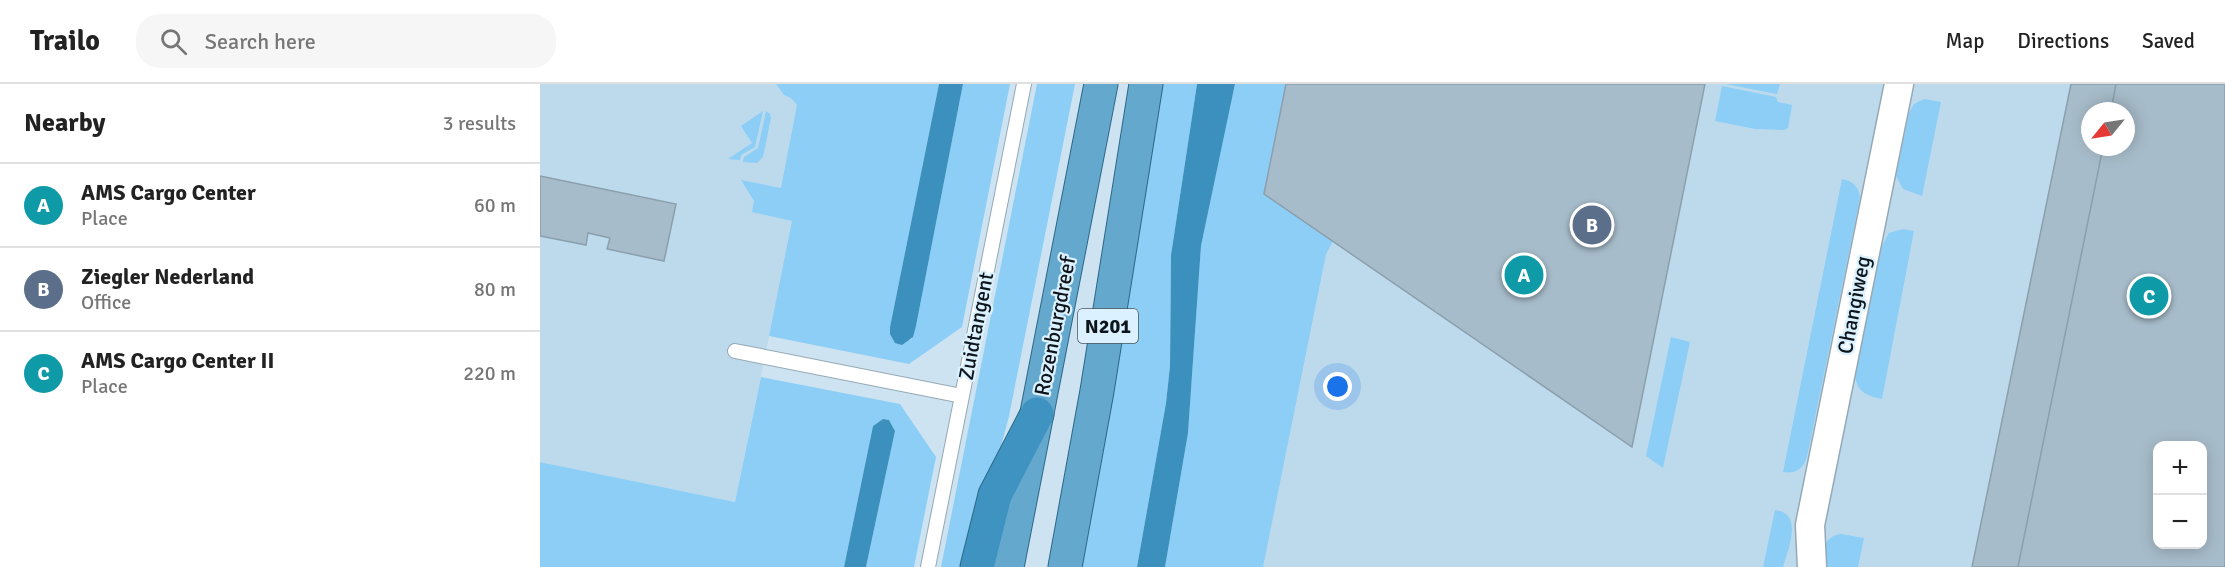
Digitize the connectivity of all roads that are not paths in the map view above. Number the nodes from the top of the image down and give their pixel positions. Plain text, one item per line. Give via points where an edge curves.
1 (1024, 84) edge
2 (1101, 84) edge
3 (1146, 84) edge
4 (1899, 84) edge
5 (735, 351) dead end
6 (962, 396) junction
7 (1037, 414) junction
8 (1810, 525) junction
9 (928, 567) edge
10 (977, 567) edge
11 (1007, 567) edge
12 (1065, 567) edge
13 (1790, 567) edge
14 (1812, 567) edge

1 - 6 lane, Zuidtangent
2 - 7 highway, Rozenburgdreef / N201
3 - 12 highway, N201
4 - 8 street, Changiweg
5 - 6 lane
6 - 9 lane, Zuidtangent
7 - 10 highway via 995,495
7 - 11 highway, Rozenburgdreef / N201
8 - 13 street, Changiweg
8 - 14 street, Changiweg

